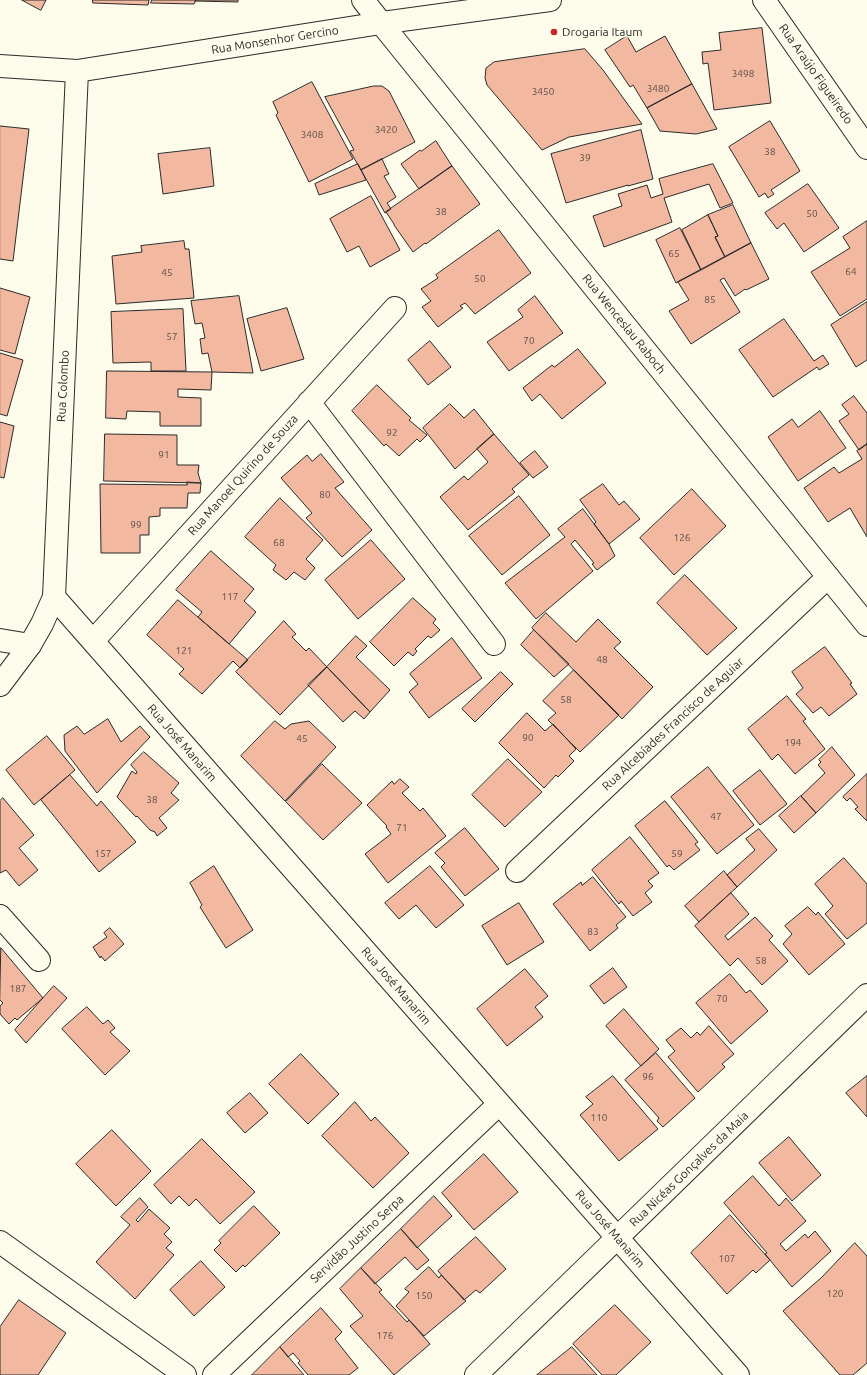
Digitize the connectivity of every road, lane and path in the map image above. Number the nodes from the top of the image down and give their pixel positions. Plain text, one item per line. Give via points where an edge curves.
1 (363, 0) edge
2 (550, 0) edge
3 (764, 0) edge
4 (381, 23) junction
5 (0, 66) edge
6 (77, 71) junction
7 (867, 148) edge
8 (395, 308) dead end
9 (309, 402) junction
10 (828, 576) junction
11 (54, 597) junction
12 (867, 625) edge
13 (0, 640) edge
14 (92, 641) junction
15 (494, 644) dead end
16 (30, 645) junction
17 (0, 685) edge
18 (517, 871) dead end
19 (0, 916) edge
20 (39, 960) dead end
21 (867, 996) edge
22 (500, 1104) junction
23 (617, 1238) junction
24 (0, 1242) edge
25 (185, 1375) edge
26 (214, 1375) edge
27 (476, 1375) edge
28 (738, 1375) edge

1 - 4 street, Rua Wenceslau Raboch
2 - 4 street, Rua Monsenhor Gercino
3 - 7 street, Rua Araújo Figueiredo
4 - 6 street, Rua Monsenhor Gercino
4 - 10 street, Rua Wenceslau Raboch
5 - 6 street, Rua Monsenhor Gercino
6 - 11 street, Rua Colombo
8 - 9 street, Rua Manoel Quirino de Souza
9 - 14 street, Rua Manoel Quirino de Souza
9 - 15 street
10 - 12 street, Rua Wenceslau Raboch
10 - 18 street, Rua Alcebíades Francisco de Aguiar
11 - 14 street, Rua José Manarim
11 - 16 street, Rua Colombo
13 - 16 street
14 - 22 street, Rua José Manarim
16 - 17 street, Rua Colombo
19 - 20 street
21 - 23 street, Rua Nicéas Gonçalves da Maia
22 - 23 street, Rua José Manarim
22 - 26 street, Servidão Justino Serpa
23 - 27 street, Rua Nicéas Gonçalves da Maia
23 - 28 street, Rua José Manarim
24 - 25 street

